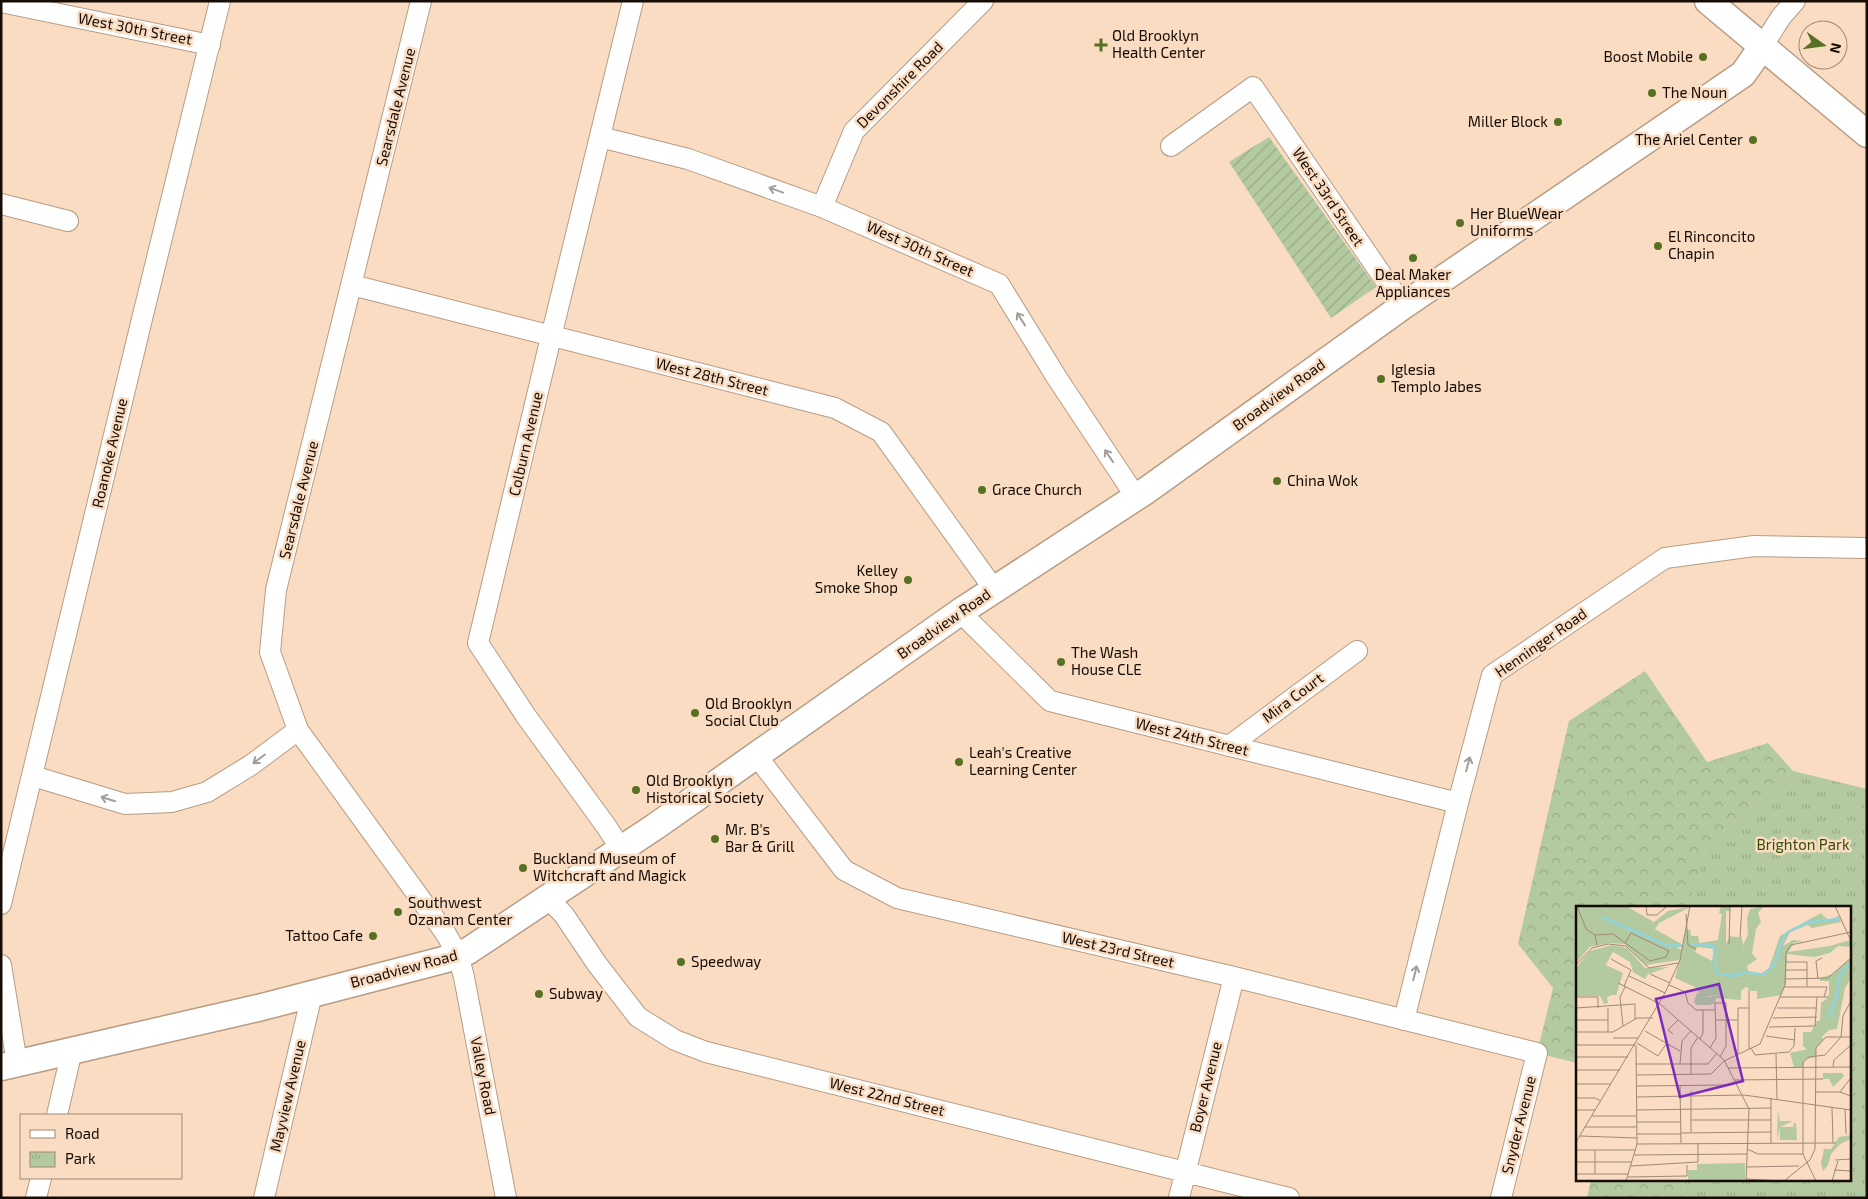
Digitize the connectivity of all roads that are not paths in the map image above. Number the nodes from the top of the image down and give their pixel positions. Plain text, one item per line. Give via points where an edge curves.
1 (220, 1) edge
2 (421, 1) edge
3 (633, 1) edge
4 (983, 1) edge
5 (1708, 1) edge
6 (1795, 1) edge
7 (3, 7) edge
8 (210, 45) junction
9 (1762, 47) junction
10 (1867, 134) edge
11 (600, 137) junction
12 (1171, 146) dead end
13 (1, 204) edge
14 (822, 206) junction
15 (68, 221) dead end
16 (352, 285) junction
17 (1402, 306) junction
18 (551, 337) junction
19 (1136, 497) junction
20 (1867, 548) edge
21 (994, 589) junction
22 (960, 612) junction
23 (1357, 651) dead end
24 (298, 730) junction
25 (1229, 746) junction
26 (756, 755) junction
27 (33, 776) junction
28 (1458, 803) junction
29 (620, 849) junction
30 (547, 898) junction
31 (1, 904) edge
32 (458, 955) junction
33 (1, 965) edge
34 (1234, 977) junction
35 (312, 994) junction
36 (1404, 1020) junction
37 (72, 1050) junction
38 (1537, 1053) joint
39 (9, 1065) edge
40 (56, 1114) edge
41 (1185, 1172) junction
42 (41, 1179) edge
43 (36, 1198) edge
44 (264, 1198) edge
45 (506, 1198) edge
46 (1179, 1198) edge
47 (1289, 1198) edge
48 (1500, 1198) edge

1 - 8 street, Roanoke Avenue
2 - 16 street, Searsdale Avenue
3 - 11 street, Colburn Avenue
4 - 14 street, Devonshire Road via 854,131
5 - 9 main road
6 - 9 street, Broadview Road
7 - 8 street, West 30th Street
8 - 27 street, Roanoke Avenue
9 - 10 main road
9 - 17 main road, Broadview Road via 1743,74
14 -> 11 street, West 30th Street via 688,159
11 - 18 street, Colburn Avenue
12 - 17 street, West 33rd Street via 1253,87
13 - 15 street
19 -> 14 street, West 30th Street via 999,284
16 - 18 street, West 28th Street
16 - 24 street, Searsdale Avenue via 276,590 270,652
17 - 19 main road, Broadview Road
18 - 21 street, West 28th Street via 835,408 880,432
18 - 29 street, Colburn Avenue via 478,643
19 - 21 main road, Broadview Road
28 -> 20 street, Henninger Road via 1492,674 1665,558 1754,546
21 - 22 main road, Broadview Road
22 - 25 street, West 24th Street via 1050,701
22 - 26 main road, Broadview Road
23 - 25 street, Mira Court
24 -> 27 street via 207,792 172,802 125,804
24 - 32 street, Searsdale Avenue
25 - 28 street, West 24th Street
26 - 29 main road, Broadview Road
26 - 34 street, West 23rd Street via 844,870 898,898
27 - 31 street, Roanoke Avenue
36 -> 28 street, Henninger Road
29 - 30 main road, Broadview Road
30 - 32 main road, Broadview Road via 480,944
30 - 41 street, West 22nd Street via 564,915 596,964 638,1017 675,1040 706,1052
32 - 35 main road, Broadview Road
32 - 45 street, Valley Road
33 - 39 street
34 - 36 street, West 23rd Street
34 - 41 street, Boyer Avenue
35 - 37 main road, Broadview Road
35 - 44 street, Mayview Avenue
36 - 38 street, West 23rd Street
37 - 39 main road, Broadview Road
37 - 40 street
38 - 48 street, Snyder Avenue
41 - 46 street, Boyer Avenue
41 - 47 street, West 22nd Street
42 - 43 street

